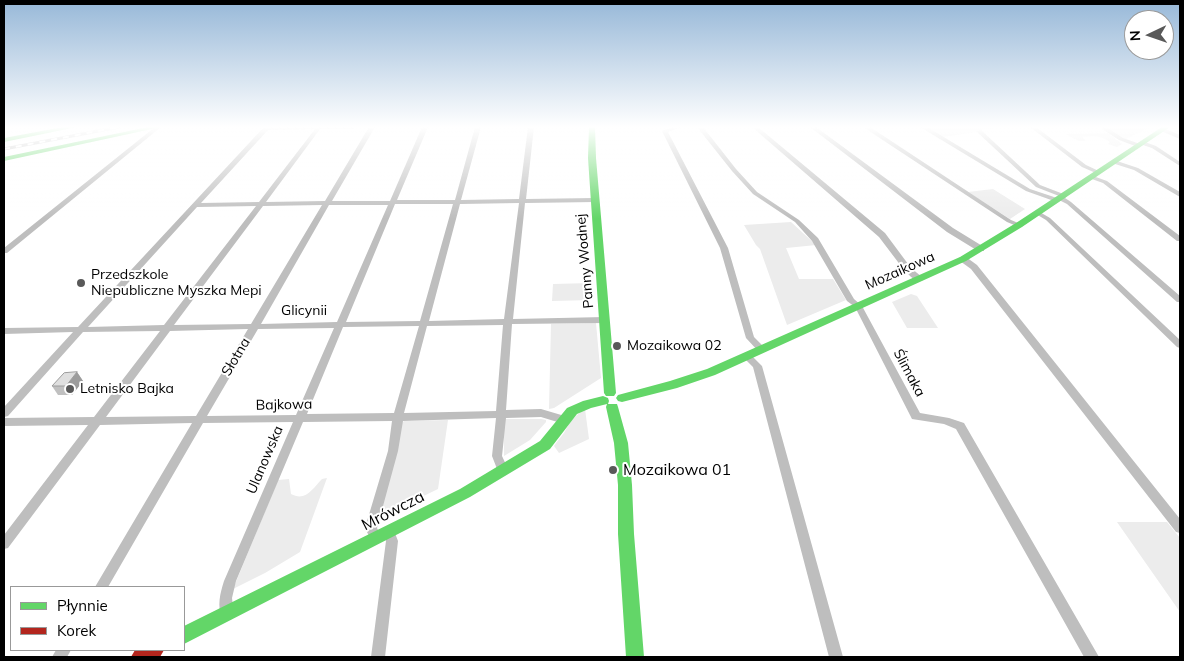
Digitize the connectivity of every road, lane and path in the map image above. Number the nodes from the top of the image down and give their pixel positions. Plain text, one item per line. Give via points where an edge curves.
1 (120, 158) edge
2 (238, 158) edge
3 (296, 158) edge
4 (354, 158) edge
5 (411, 158) edge
6 (470, 158) edge
7 (527, 158) edge
8 (592, 158) edge
9 (678, 158) edge
10 (724, 158) edge
11 (791, 158) edge
12 (855, 158) edge
13 (913, 158) edge
14 (974, 158) edge
15 (1008, 158) edge
16 (1073, 158) edge
17 (1120, 158) edge
18 (1114, 162) junction
19 (1094, 175) junction
20 (1180, 195) edge
21 (1060, 198) junction
22 (522, 200) junction
23 (595, 200) junction
24 (458, 201) junction
25 (392, 202) junction
26 (327, 203) junction
27 (261, 204) junction
28 (194, 205) junction
29 (1038, 213) junction
30 (1019, 225) junction
31 (1180, 240) edge
32 (981, 249) junction
33 (4, 251) edge
34 (963, 258) junction
35 (919, 279) junction
36 (1180, 300) edge
37 (858, 306) junction
38 (605, 320) junction
39 (508, 321) junction
40 (425, 323) junction
41 (255, 325) junction
42 (339, 325) junction
43 (167, 327) junction
44 (81, 329) junction
45 (4, 331) edge
46 (1180, 345) edge
47 (762, 350) junction
48 (747, 356) junction
49 (609, 400) junction
50 (4, 413) edge
51 (501, 414) junction
52 (398, 417) junction
53 (298, 419) junction
54 (199, 420) junction
55 (564, 420) junction
56 (4, 422) edge
57 (94, 422) junction
58 (504, 471) junction
59 (1180, 528) edge
60 (389, 532) junction
61 (376, 538) junction
62 (4, 544) edge
63 (102, 586) edge
64 (227, 614) junction
65 (185, 635) edge
66 (378, 657) edge
67 (635, 657) edge
68 (836, 657) edge
69 (1092, 657) edge

1 - 33 street
2 - 28 street
3 - 27 street
4 - 26 street, Słotna
5 - 25 street, Ulanowska
6 - 24 street
7 - 22 street
8 - 23 street, Panny Wodnej
9 - 47 street via 724,248 750,338
10 - 37 street, Ślimaka via 755,193 792,218 815,240 851,301
11 - 35 street via 882,235 907,270
12 - 32 street via 950,230
13 - 30 street
14 - 21 street via 1028,190
15 - 21 street via 1038,186
16 - 19 street
17 - 18 street, Mozaikowa
18 - 19 street, Mozaikowa
18 - 20 street via 1136,169
19 - 21 street, Mozaikowa
19 - 31 street
21 - 29 street, Mozaikowa
21 - 36 street
22 - 23 street
22 - 24 street
22 - 39 street
23 - 38 street, Panny Wodnej
24 - 25 street
24 - 40 street
25 - 26 street
25 - 42 street, Ulanowska
26 - 27 street
26 - 41 street, Słotna
27 - 28 street
27 - 43 street
28 - 44 street
29 - 30 street, Mozaikowa
29 - 46 street
30 - 32 street, Mozaikowa
32 - 34 street, Mozaikowa
34 - 35 street, Mozaikowa
34 - 59 street via 974,267
35 - 37 street, Mozaikowa
37 - 47 street, Mozaikowa
37 - 69 street, Ślimaka via 916,416 950,420 960,426
38 - 39 street, Glicynii
38 - 49 street, Panny Wodnej
39 - 40 street, Glicynii
39 - 51 street
40 - 42 street, Glicynii
40 - 52 street
41 - 42 street, Glicynii
41 - 43 street, Glicynii
41 - 54 street, Słotna
42 - 53 street, Ulanowska
43 - 44 street, Glicynii
43 - 57 street
44 - 45 street, Glicynii
44 - 50 street
47 - 48 street, Mozaikowa
48 - 49 street, Mozaikowa via 673,385 622,398 621,405
48 - 68 street via 757,366
49 - 55 street, Mrówcza via 579,405
49 - 67 street, Panny Wodnej via 621,443
51 - 52 street, Bajkowa
51 - 55 street, Bajkowa via 541,413
51 - 58 street via 497,456
52 - 53 street, Bajkowa
52 - 61 street via 393,451 371,528
53 - 54 street, Bajkowa
53 - 64 street, Ulanowska via 226,591
54 - 57 street, Bajkowa
54 - 63 street, Słotna
55 - 58 street, Mrówcza via 555,436 545,445
56 - 57 street, Bajkowa
57 - 62 street
58 - 60 street, Mrówcza
60 - 61 street, Mrówcza
60 - 66 street via 392,541
61 - 64 street, Mrówcza
64 - 65 street, Mrówcza

